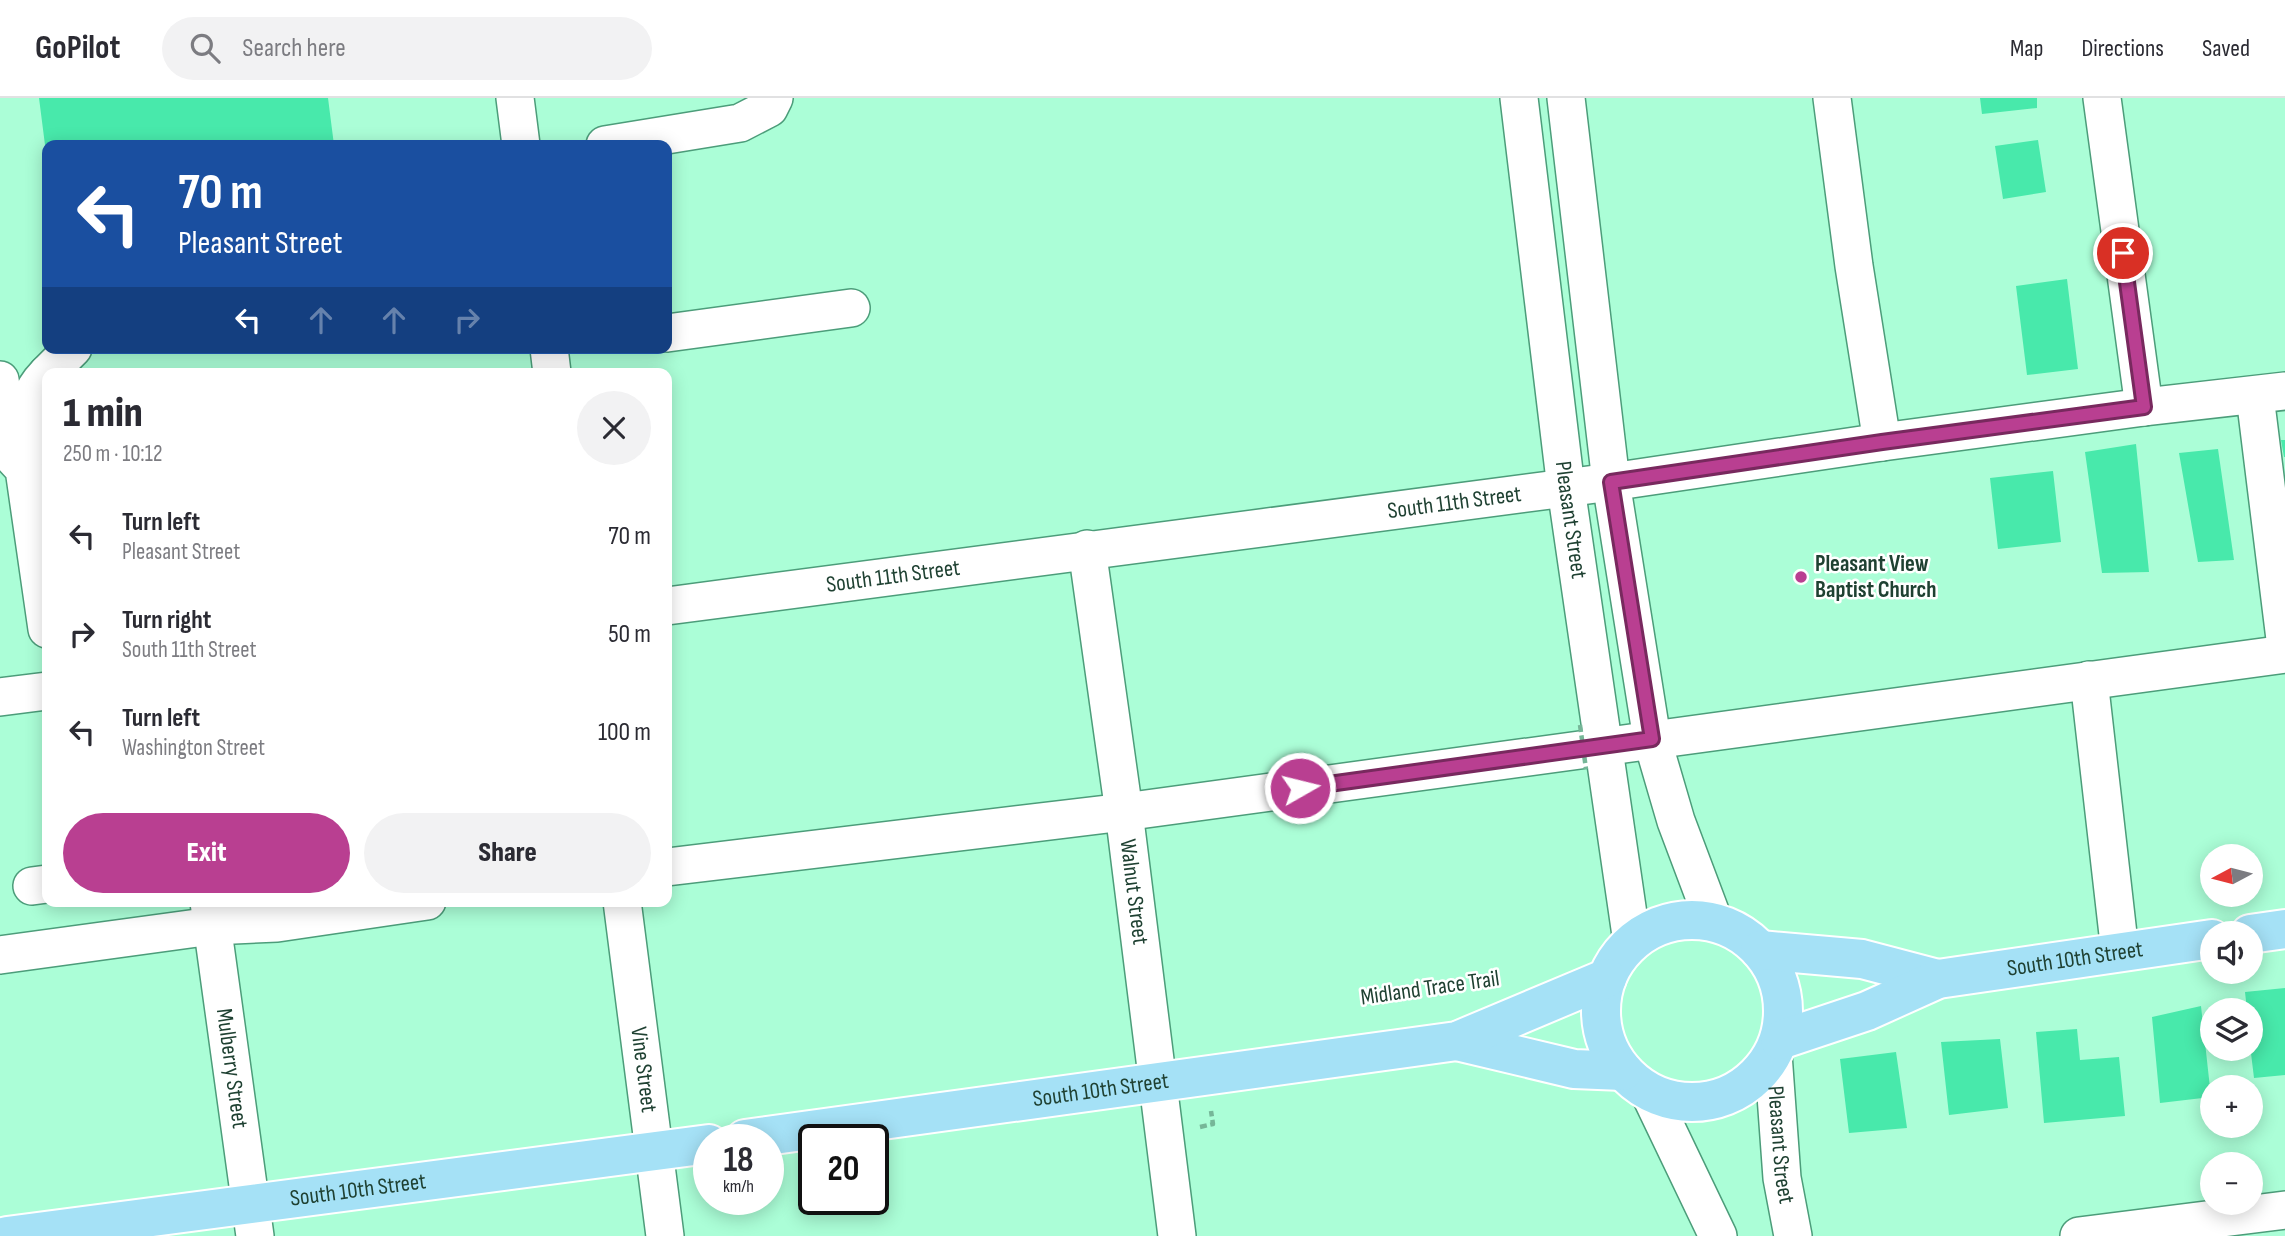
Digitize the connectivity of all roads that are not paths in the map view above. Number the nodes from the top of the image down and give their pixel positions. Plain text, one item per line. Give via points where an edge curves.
1 (514, 98) edge
2 (774, 98) edge
3 (1519, 98) edge
4 (1566, 98) edge
5 (1832, 98) edge
6 (2102, 98) edge
7 (520, 140) edge
8 (634, 140) edge
9 (851, 308) dead end
10 (672, 332) edge
11 (67, 354) edge
12 (53, 368) edge
13 (42, 379) edge
14 (0, 380) edge
15 (2270, 393) edge
16 (2144, 407) junction
17 (3, 422) edge
18 (1882, 442) junction
19 (24, 469) junction
20 (1611, 482) junction
21 (1566, 488) junction
22 (1087, 550) junction
23 (42, 594) edge
24 (672, 605) edge
25 (2285, 639) edge
26 (2285, 654) edge
27 (2089, 680) junction
28 (42, 692) edge
29 (0, 697) edge
30 (1652, 739) junction
31 (1588, 754) junction
32 (1124, 812) junction
33 (672, 866) edge
34 (386, 907) edge
35 (623, 907) edge
36 (210, 914) edge
37 (1714, 922) junction
38 (2285, 929) edge
39 (2263, 932) edge
40 (2200, 941) edge
41 (1632, 942) junction
42 (1760, 950) junction
43 (2120, 951) junction
44 (0, 955) edge
45 (1607, 978) junction
46 (1938, 979) junction
47 (1457, 1041) junction
48 (1777, 1047) junction
49 (1636, 1081) junction
50 (1158, 1082) junction
51 (784, 1134) edge
52 (693, 1146) edge
53 (653, 1152) junction
54 (2285, 1210) edge
55 (252, 1220) edge
56 (7, 1236) edge
57 (666, 1236) edge
58 (1177, 1236) edge
59 (1718, 1236) edge
60 (1793, 1236) edge
61 (2079, 1236) edge

1 - 7 street
2 - 8 street via 769,108 740,122
3 - 21 street, Pleasant Street
4 - 20 street, Pleasant Street
5 - 18 street
6 - 16 street
9 - 10 street
11 - 12 street
13 - 19 street via 34,387 28,408
14 - 17 street
15 - 16 street, South 11th Street
15 - 25 street
16 - 18 street, South 11th Street
17 - 19 street via 12,456
18 - 20 street, South 11th Street
19 - 23 street
20 - 21 street, South 11th Street
20 - 30 street, Pleasant Street
21 - 22 street, South 11th Street
21 - 31 street, Pleasant Street
22 - 24 street, South 11th Street
22 - 32 street, Walnut Street
26 - 27 street
27 - 30 street
27 - 43 street
28 - 29 street
30 - 31 street
30 - 37 street, Pleasant Street via 1676,821
31 - 32 street
31 - 41 street, Pleasant Street
32 - 33 street
32 - 50 street, Walnut Street
34 - 36 street via 277,923
35 - 53 street, Vine Street
36 - 44 street
36 - 55 street, Mulberry Street
37 - 41 main road via 1685,920 1657,927
37 - 42 main road
38 - 39 main road
40 - 43 main road, South 10th Street
41 - 45 main road
42 - 46 main road, South 10th Street via 1862,959
42 - 48 main road via 1782,998
43 - 46 main road, South 10th Street
45 - 47 main road, South 10th Street
45 - 49 main road via 1602,997 1604,1036 1612,1055
46 - 48 main road, South 10th Street
47 - 49 main road, South 10th Street
47 - 50 main road, South 10th Street
48 - 49 main road via 1756,1077 1732,1093 1705,1102 1676,1101
48 - 60 street, Pleasant Street via 1782,1178
49 - 59 street
50 - 51 main road, South 10th Street
50 - 58 street, Walnut Street
52 - 53 main road, South 10th Street
53 - 55 main road, South 10th Street
53 - 57 street, Vine Street
54 - 61 street
55 - 56 main road, South 10th Street

